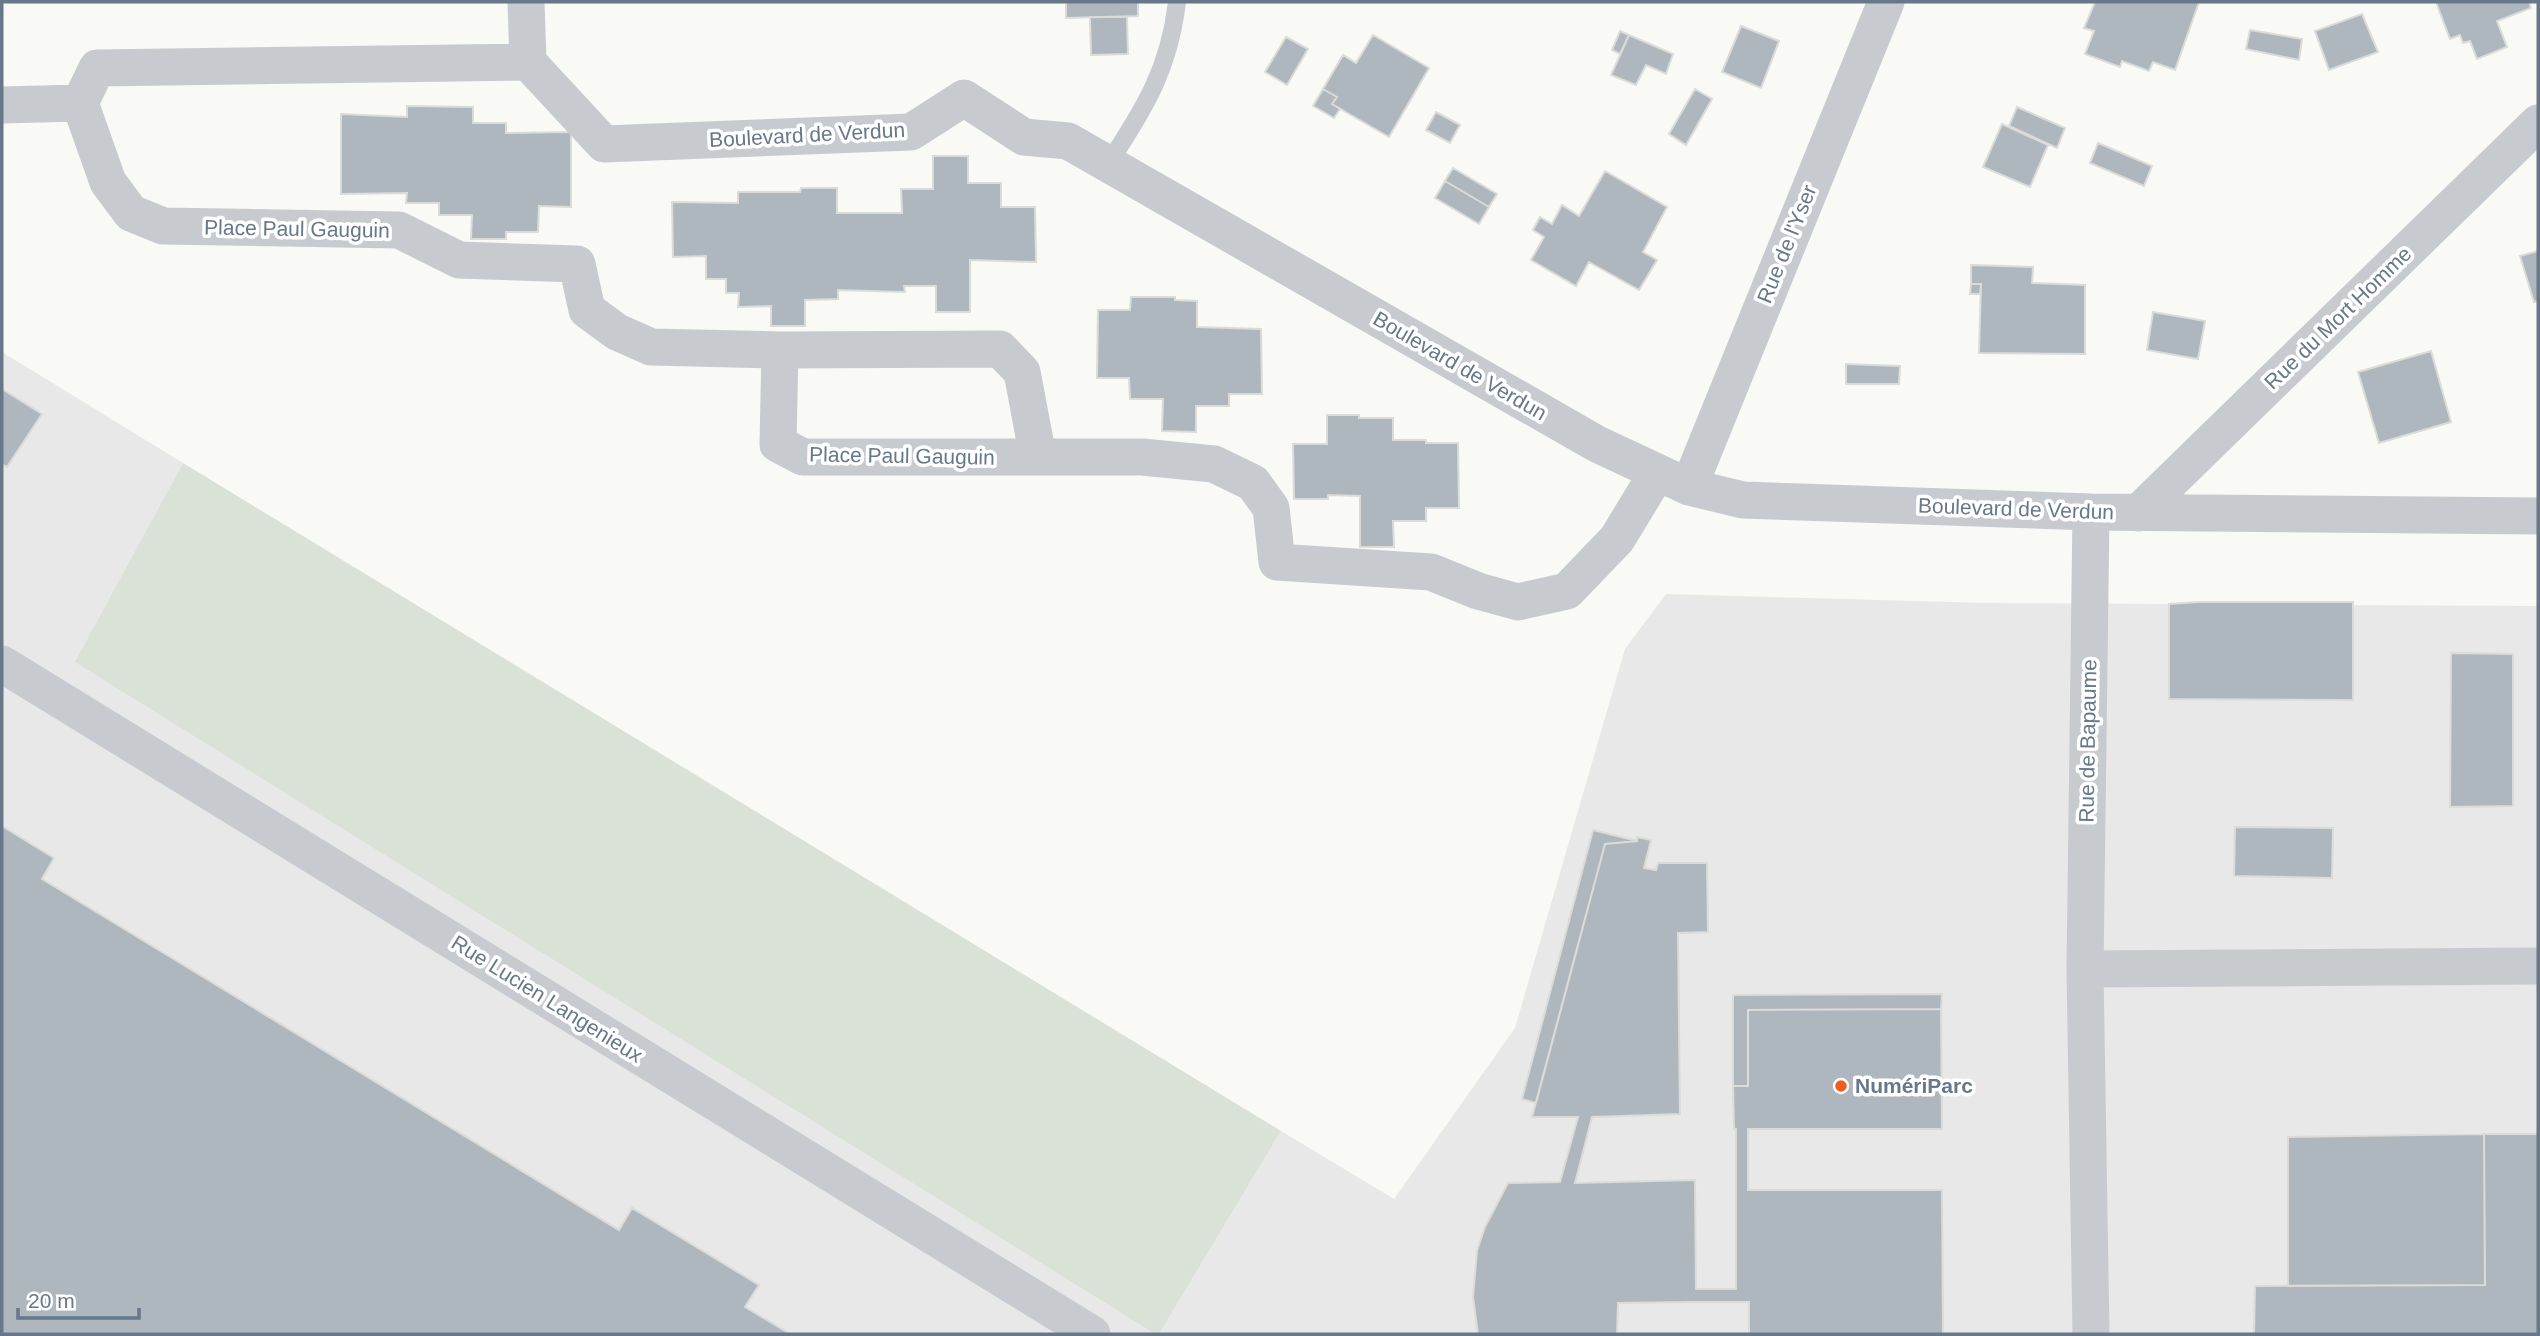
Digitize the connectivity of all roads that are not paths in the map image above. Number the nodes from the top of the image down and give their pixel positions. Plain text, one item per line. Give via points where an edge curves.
1 (526, 2) edge
2 (1177, 2) edge
3 (1886, 2) edge
4 (528, 62) junction
5 (80, 103) junction
6 (2, 105) edge
7 (2538, 123) edge
8 (1108, 164) junction
9 (780, 350) junction
10 (1038, 457) junction
11 (1673, 480) junction
12 (2091, 512) junction
13 (2138, 513) junction
14 (2538, 516) edge
15 (2, 664) edge
16 (2538, 966) edge
17 (2085, 969) junction
18 (1092, 1334) edge
19 (2091, 1334) edge

1 - 4 street
2 - 8 lane via 1172,37 1154,90
3 - 11 street, Rue de l'Yser
4 - 5 street via 97,68
4 - 8 street, Boulevard de Verdun via 604,144 911,132 964,98 1024,137 1068,141
5 - 6 street
5 - 9 street, Place Paul Gauguin via 108,182 131,213 163,226 399,230 459,260 577,264 587,310 617,332 650,347
7 - 13 street, Rue du Mort Homme
8 - 11 street, Boulevard de Verdun via 1597,444
9 - 10 street, Place Paul Gauguin via 1000,349 1022,372
9 - 10 street, Place Paul Gauguin via 778,444 803,457
10 - 11 street, Place Paul Gauguin via 1142,457 1214,464 1253,483 1271,508 1277,562 1431,572 1518,602 1567,591
11 - 12 street, Boulevard de Verdun via 1743,500
12 - 13 street, Boulevard de Verdun
12 - 17 street, Rue de Bapaume
13 - 14 street, Boulevard de Verdun
15 - 18 street, Rue Lucien Langenieux
16 - 17 street
17 - 19 street, Rue de Bapaume

